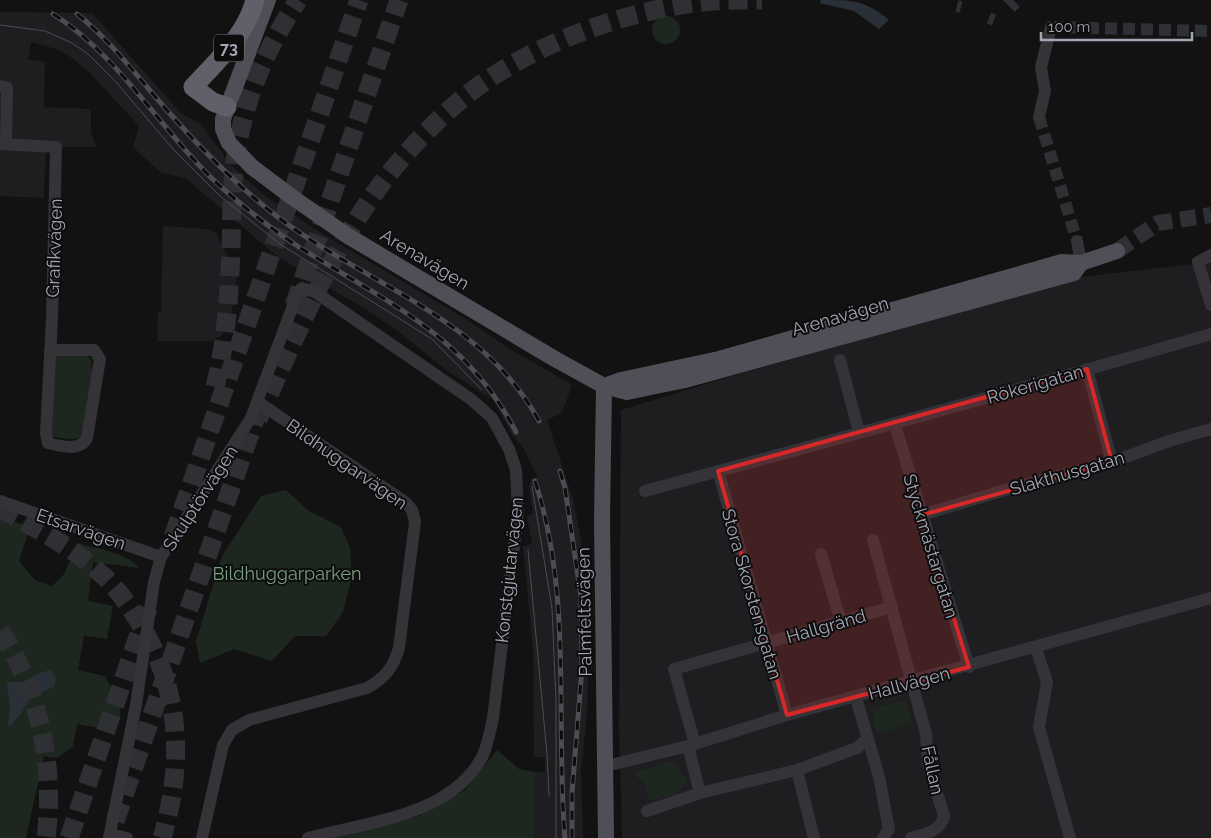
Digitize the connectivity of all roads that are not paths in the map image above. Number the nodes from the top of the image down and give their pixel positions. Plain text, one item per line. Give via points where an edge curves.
1 (255, 0) edge
2 (268, 0) edge
3 (274, 0) edge
4 (1051, 27) dead end
5 (0, 86) edge
6 (230, 108) junction
7 (1039, 117) tunnel mouth
8 (3, 144) edge
9 (1076, 242) tunnel mouth
10 (1116, 251) tunnel mouth
11 (1211, 255) edge
12 (1081, 263) junction
13 (302, 288) joint
14 (1211, 305) edge
15 (1211, 334) edge
16 (50, 350) junction
17 (840, 360) dead end
18 (1087, 369) junction
19 (604, 386) junction
20 (258, 402) junction
21 (895, 425) junction
22 (1211, 429) edge
23 (859, 432) junction
24 (1112, 462) junction
25 (718, 472) junction
26 (645, 491) dead end
27 (0, 501) edge
28 (922, 515) junction
29 (873, 540) dead end
30 (821, 554) dead end
31 (161, 557) junction
32 (1211, 598) edge
33 (892, 607) junction
34 (841, 622) junction
35 (765, 643) junction
36 (1036, 648) junction
37 (968, 667) junction
38 (911, 683) junction
39 (856, 698) junction
40 (787, 716) junction
41 (867, 740) junction
42 (691, 745) junction
43 (606, 766) junction
44 (797, 770) junction
45 (700, 793) junction
46 (647, 811) dead end
47 (109, 836) edge
48 (128, 838) edge
49 (202, 838) edge
50 (308, 838) edge
51 (606, 838) edge
52 (814, 838) edge
53 (884, 838) edge
54 (912, 838) edge
55 (1070, 838) edge

1 - 6 highway, 73 via 246,24 229,48 193,87 213,102
2 - 6 main road, Arenavägen
3 - 6 main road, Arenavägen
4 - 7 street via 1041,67 1045,91
5 - 8 street via 7,88
6 - 19 main road, Arenavägen via 223,119 223,129 228,142 252,166 348,236
8 - 16 street, Grafikvägen via 56,147
9 - 12 street
10 - 12 main road, Arenavägen
11 - 14 street via 1198,262
12 - 19 main road, Arenavägen via 1074,272 669,384 627,392
13 - 20 street, Skulptörvägen via 278,342
13 - 50 street, Konstgjutarvägen via 315,292 472,400 492,418 516,470 518,513 493,718 488,741 476,767 456,788 418,810
15 - 18 street, Rökerigatan
16 - 16 street, Grafikvägen via 48,443 75,447 87,438 100,359 94,350
17 - 23 street
18 - 21 street, Rökerigatan
18 - 24 street
19 - 43 main road, Palmfeltsvägen via 602,521
20 - 31 street, Skulptörvägen via 226,459
20 - 49 street, Bildhuggarvägen via 405,502 412,510 415,522 399,648 394,666 381,680 367,688 249,720 232,730 223,745
21 - 23 street, Rökerigatan
21 - 28 street, Styckmästargatan
22 - 24 street, Slakthusgatan
23 - 25 street, Rökerigatan
24 - 28 street, Slakthusgatan
25 - 26 street, Rökerigatan
25 - 35 street, Stora Skorstensgatan
27 - 31 street, Etsarvägen
28 - 37 street, Styckmästargatan
29 - 33 street
30 - 34 street
31 - 47 street, Skulptörvägen via 154,582 136,705
32 - 36 street, Hallvägen
33 - 34 street, Hallgränd
33 - 38 street
34 - 35 street, Hallgränd
35 - 40 street, Stora Skorstensgatan
35 - 42 street, Hallgränd via 674,669
36 - 37 street, Hallvägen
36 - 55 street via 1047,682 1039,727
37 - 38 street, Hallvägen
38 - 39 street, Hallvägen
38 - 54 street, Fållan via 926,734 928,763 944,816 942,824 933,831
39 - 40 street, Hallvägen
39 - 41 street
40 - 42 street, Hallvägen
41 - 44 street via 857,748
41 - 53 street via 879,777 889,829
42 - 43 street, Hallvägen
42 - 45 street
43 - 51 main road, Palmfeltsvägen
44 - 45 street
44 - 52 street
45 - 46 street
47 - 48 street

